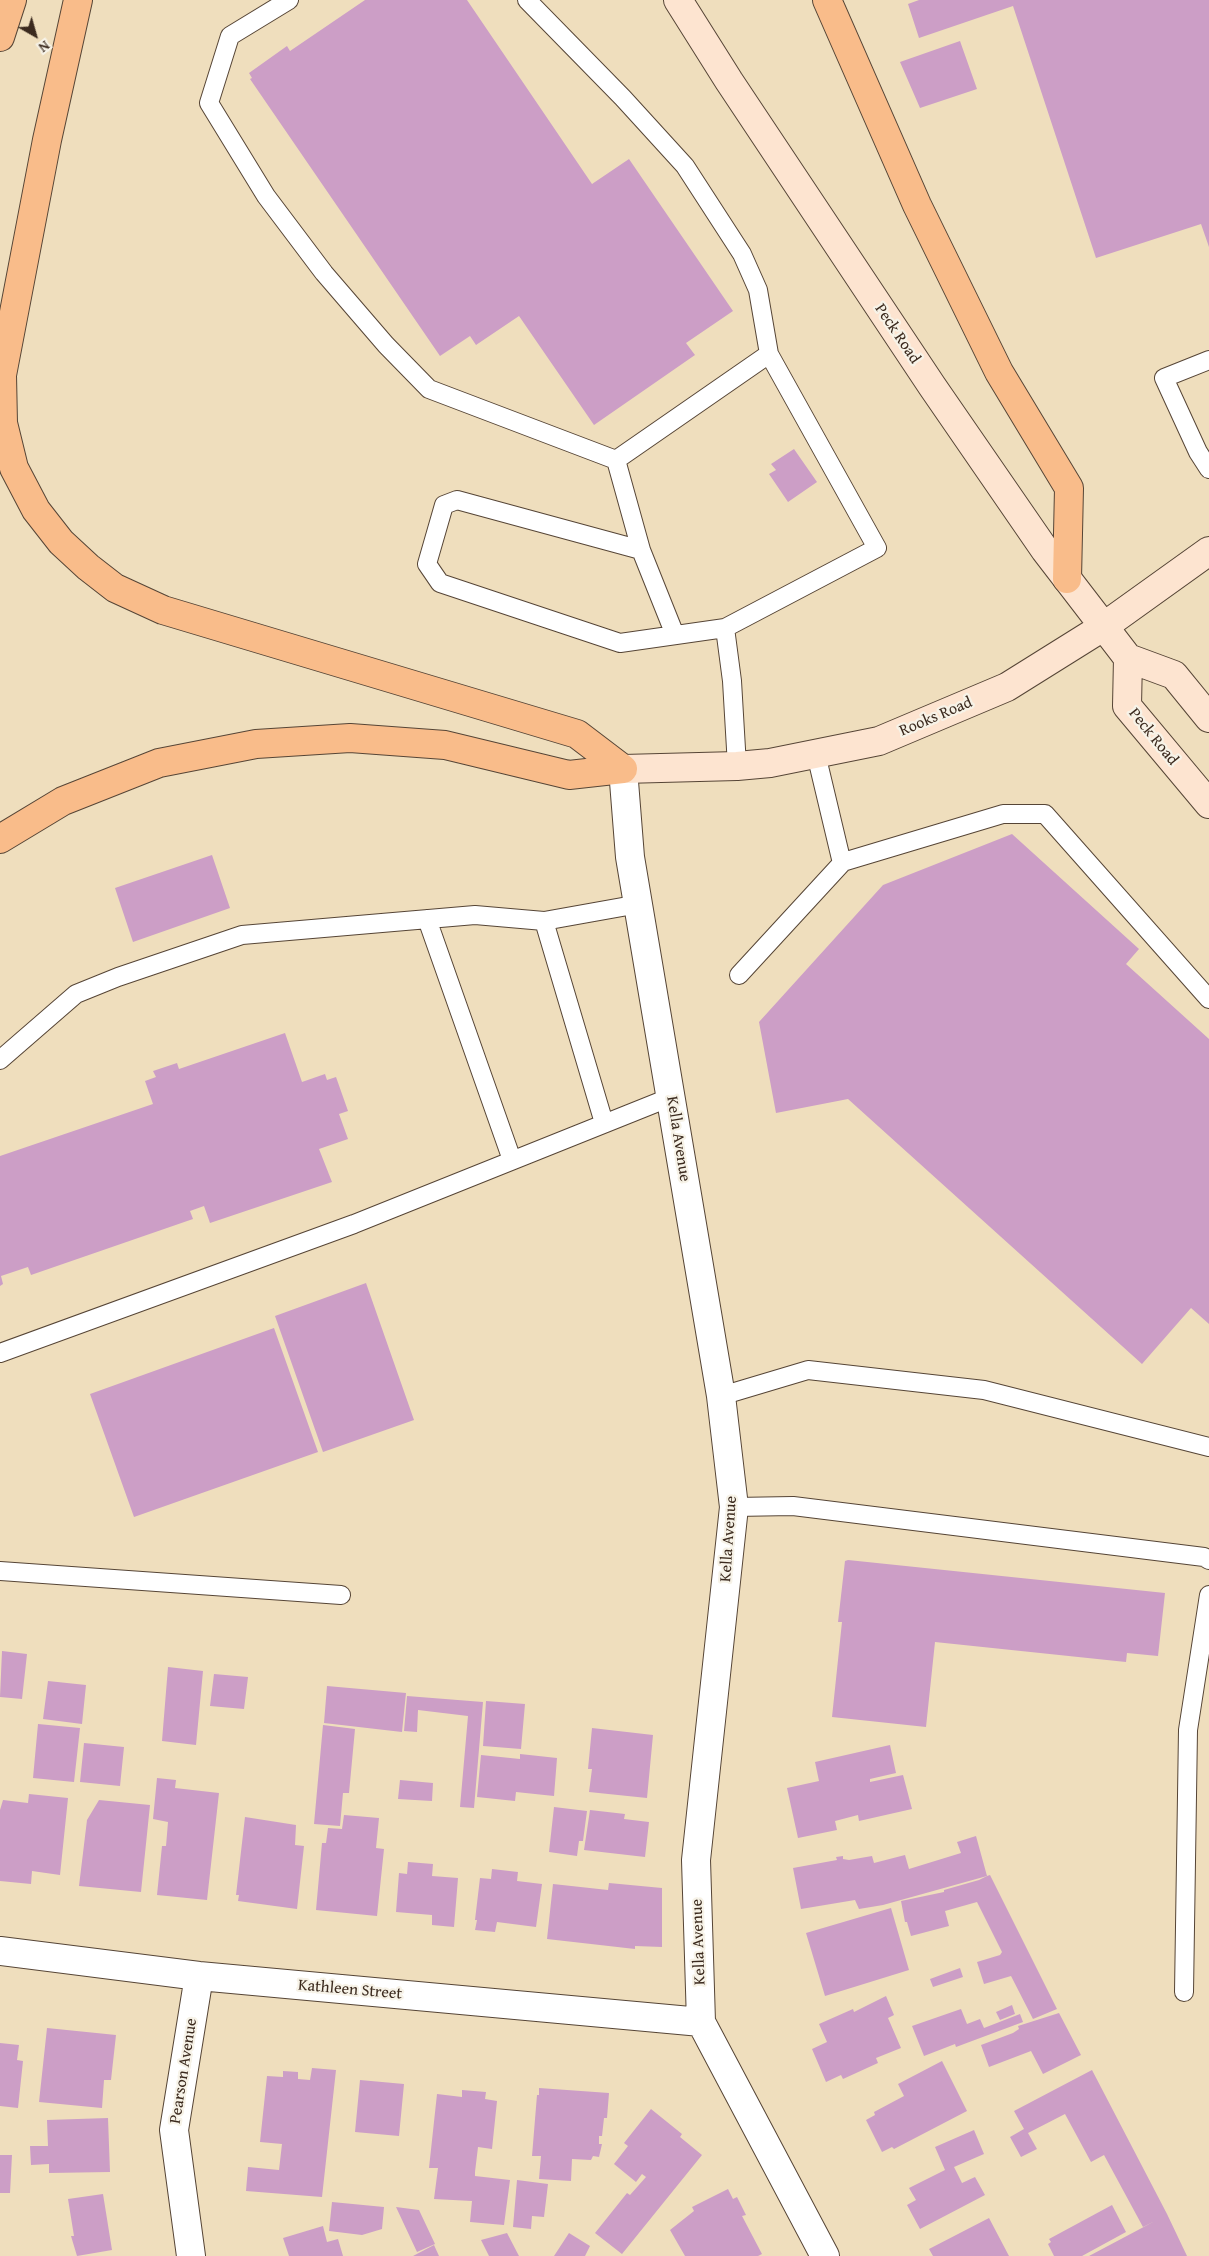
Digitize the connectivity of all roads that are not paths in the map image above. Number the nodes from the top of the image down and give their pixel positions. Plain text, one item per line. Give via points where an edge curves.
1 (12, 0) edge
2 (78, 0) edge
3 (289, 0) edge
4 (527, 0) edge
5 (678, 0) edge
6 (827, 0) edge
7 (0, 37) edge
8 (769, 354) junction
9 (1209, 360) edge
10 (616, 460) junction
11 (1209, 469) edge
12 (641, 550) junction
13 (1209, 550) edge
14 (1067, 579) junction
15 (1103, 627) junction
16 (725, 628) junction
17 (676, 635) junction
18 (1128, 658) junction
19 (1209, 718) edge
20 (816, 754) junction
21 (737, 766) junction
22 (623, 768) junction
23 (1209, 804) edge
24 (0, 839) edge
25 (844, 862) junction
26 (638, 904) junction
27 (427, 919) junction
28 (544, 921) junction
29 (739, 975) dead end
30 (1209, 999) edge
31 (0, 1060) edge
32 (671, 1097) junction
33 (604, 1123) junction
34 (512, 1160) junction
35 (0, 1352) edge
36 (721, 1396) junction
37 (1209, 1448) edge
38 (734, 1506) junction
39 (1209, 1560) edge
40 (0, 1571) edge
41 (341, 1595) dead end
42 (1209, 1595) edge
43 (0, 1951) edge
44 (199, 1976) junction
45 (1184, 1992) dead end
46 (701, 2022) junction
47 (191, 2256) edge
48 (825, 2256) edge

1 - 7 highway
2 - 22 highway via 47,140 2,375 2,423 14,468 36,510 61,542 88,567 115,588 163,610 577,734
3 - 10 lane via 230,36 209,103 266,196 324,273 429,389
4 - 8 lane via 685,166 742,254 758,290
5 - 14 main road, Peck Road via 932,386
6 - 14 highway via 916,206 999,372 1069,488
8 - 10 lane
8 - 16 lane via 877,548
9 - 11 lane via 1164,378
10 - 12 lane
12 - 17 lane
12 - 17 lane via 457,500 444,505 427,564 440,583 620,643
13 - 15 main road, Rooks Road
14 - 15 main road, Peck Road
15 - 18 main road, Peck Road
15 - 20 main road, Rooks Road via 1007,687 879,741
16 - 17 lane
16 - 21 lane
18 - 19 main road via 1174,675
18 - 23 main road, Peck Road via 1127,706
20 - 21 main road, Rooks Road
20 - 25 lane
21 - 22 main road, Rooks Road
22 - 24 highway via 569,775 445,745 350,738 256,744 159,763 63,801
22 - 26 street, Kella Avenue via 630,857
25 - 29 lane
25 - 30 lane via 1003,814 1044,814
26 - 28 lane
26 - 32 street, Kella Avenue
27 - 28 lane via 475,915
27 - 31 lane via 242,935 76,994
27 - 34 lane
28 - 33 lane
32 - 33 lane
32 - 36 street, Kella Avenue
33 - 34 lane
34 - 35 lane via 354,1224
36 - 37 lane via 808,1370 984,1390
36 - 38 street, Kella Avenue
38 - 39 lane via 793,1506
38 - 46 street, Kella Avenue via 696,1860
40 - 41 lane
42 - 45 lane via 1188,1730
43 - 44 street, Kathleen Street
44 - 46 street, Kathleen Street
44 - 47 street, Pearson Avenue via 174,2130
46 - 48 street, Kella Avenue

